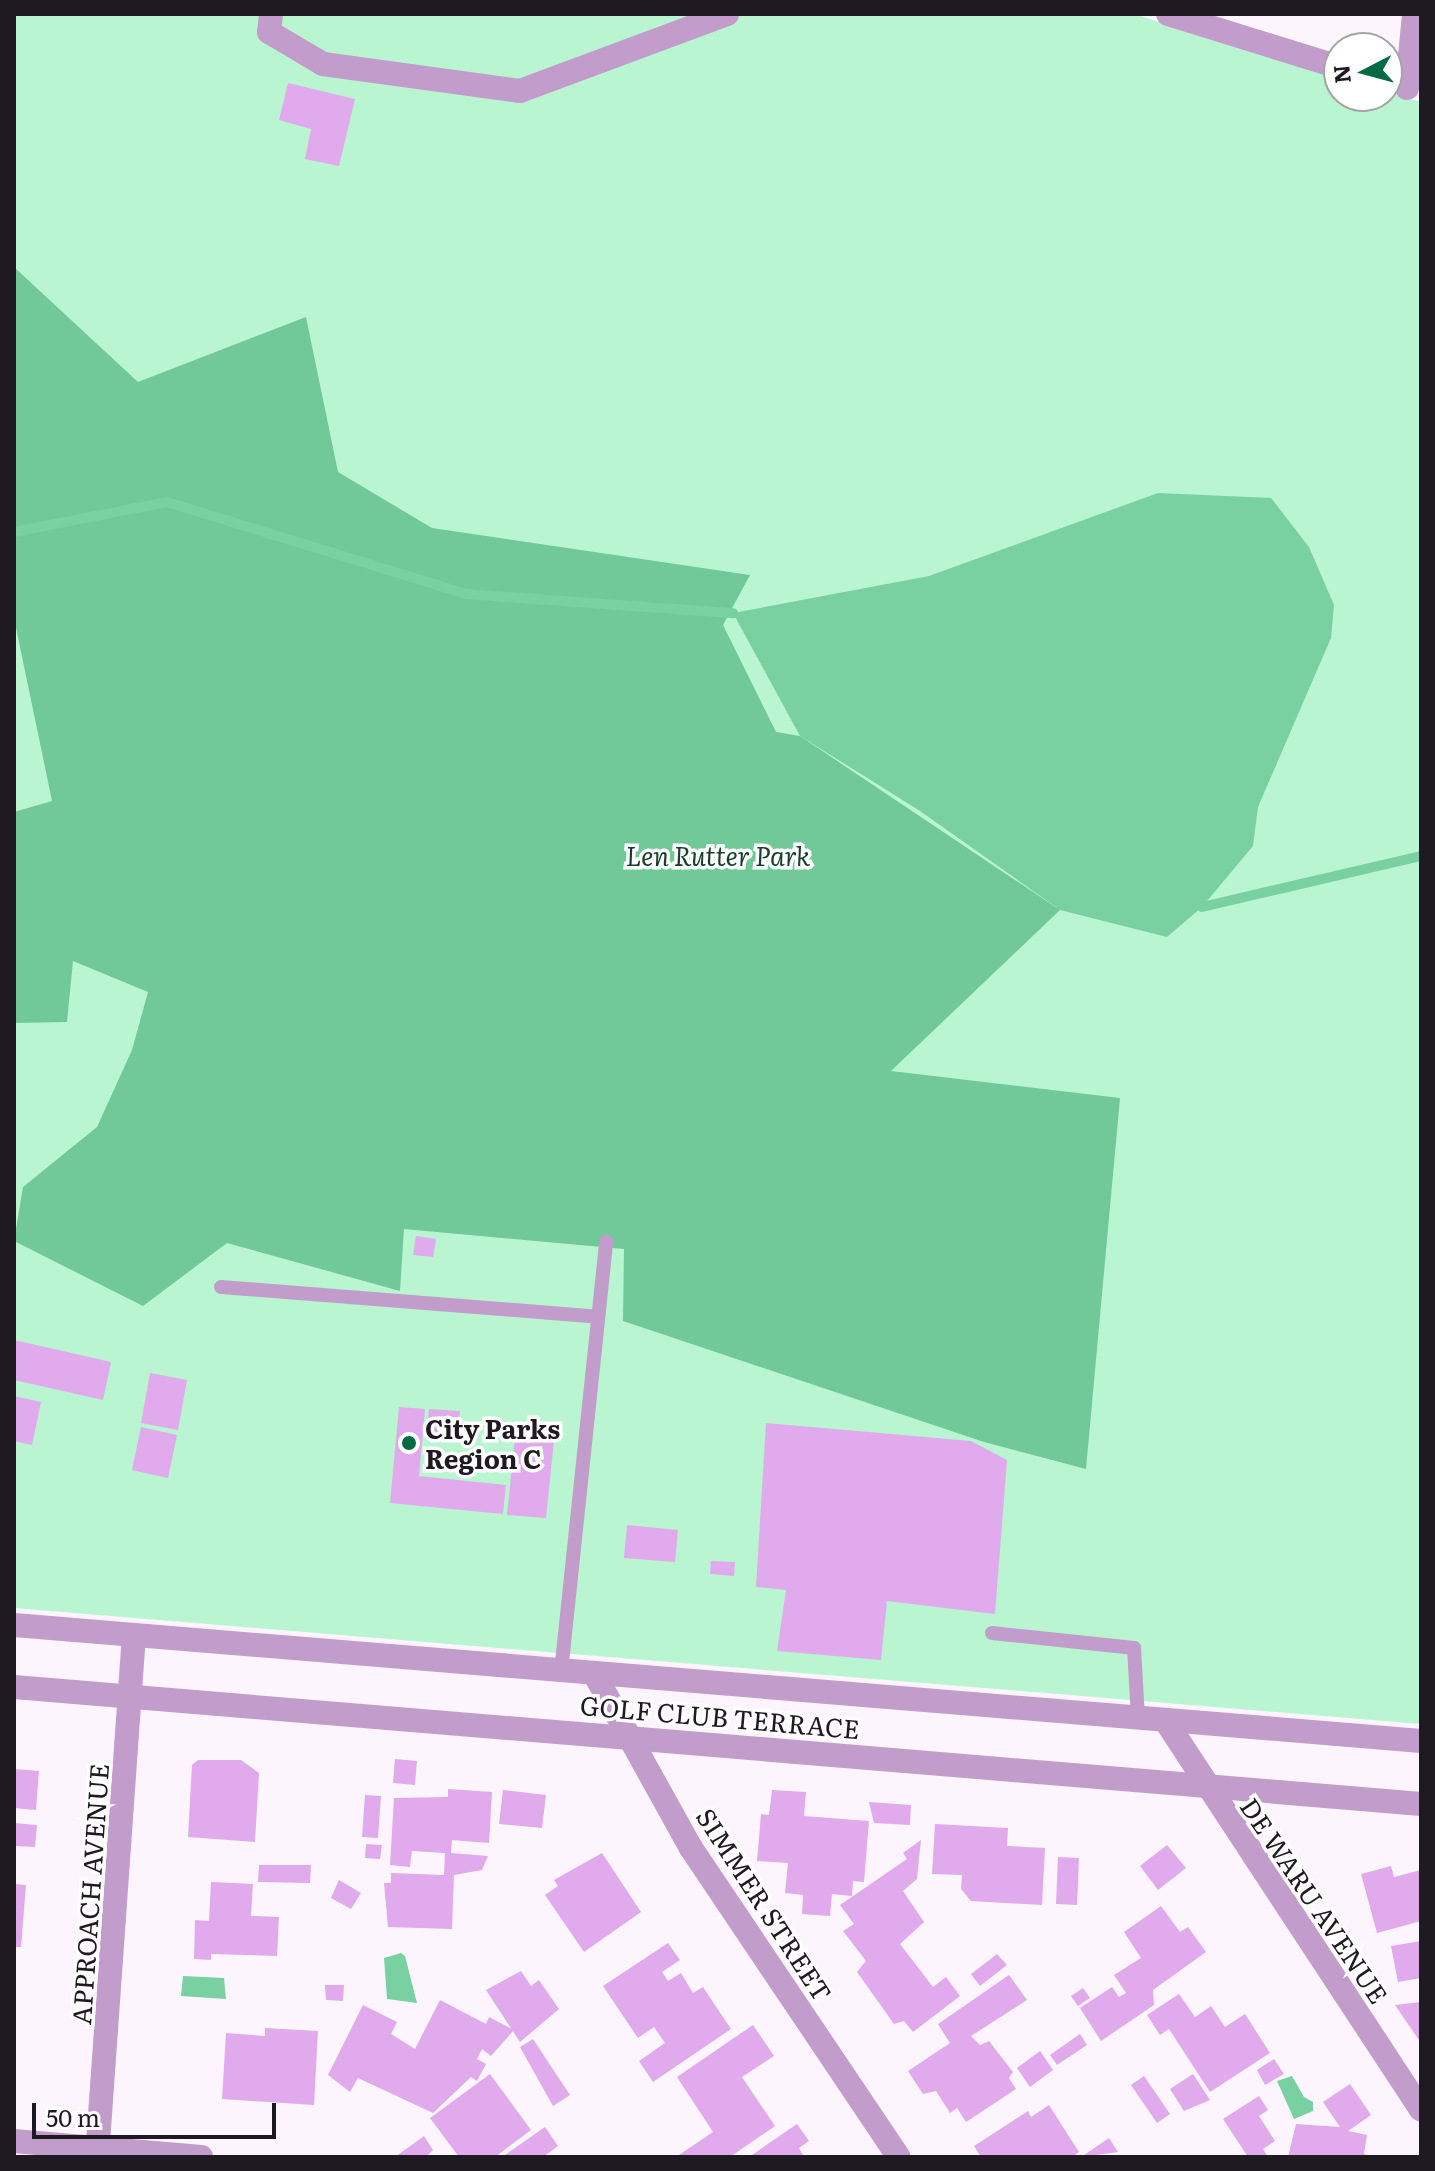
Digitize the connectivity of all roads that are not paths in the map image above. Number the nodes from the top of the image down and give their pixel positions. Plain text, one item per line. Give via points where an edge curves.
1 (271, 14) edge
2 (727, 14) edge
3 (1168, 14) edge
4 (1414, 14) edge
5 (1323, 62) edge
6 (1405, 87) edge
7 (606, 1241) dead end
8 (221, 1287) dead end
9 (598, 1317) junction
10 (14, 1625) edge
11 (992, 1633) dead end
12 (134, 1635) junction
13 (561, 1672) junction
14 (595, 1675) junction
15 (14, 1687) edge
16 (132, 1699) junction
17 (1138, 1718) junction
18 (1165, 1720) junction
19 (631, 1736) junction
20 (1421, 1741) edge
21 (1206, 1787) junction
22 (1421, 1804) edge
23 (1421, 2109) edge
24 (14, 2141) edge
25 (97, 2153) edge
26 (201, 2157) edge
27 (899, 2157) edge

1 - 2 street via 269,32 323,64 520,91
3 - 5 street
4 - 6 street
7 - 9 lane
8 - 9 lane
9 - 13 lane
10 - 12 street, GOLF CLUB TERRACE
11 - 17 lane via 1134,1648
12 - 13 street, GOLF CLUB TERRACE
12 - 16 street, APPROACH AVENUE
13 - 14 street, GOLF CLUB TERRACE
14 - 17 street, GOLF CLUB TERRACE
14 - 19 street, SIMMER STREET
15 - 16 street, GOLF CLUB TERRACE
16 - 19 street, GOLF CLUB TERRACE
16 - 25 street, APPROACH AVENUE
17 - 18 street, GOLF CLUB TERRACE
18 - 20 street, GOLF CLUB TERRACE
18 - 21 street, DE WARU AVENUE
19 - 21 street, GOLF CLUB TERRACE
19 - 27 street, SIMMER STREET via 691,1848
21 - 22 street, GOLF CLUB TERRACE
21 - 23 street, DE WARU AVENUE
24 - 25 street
25 - 26 street

